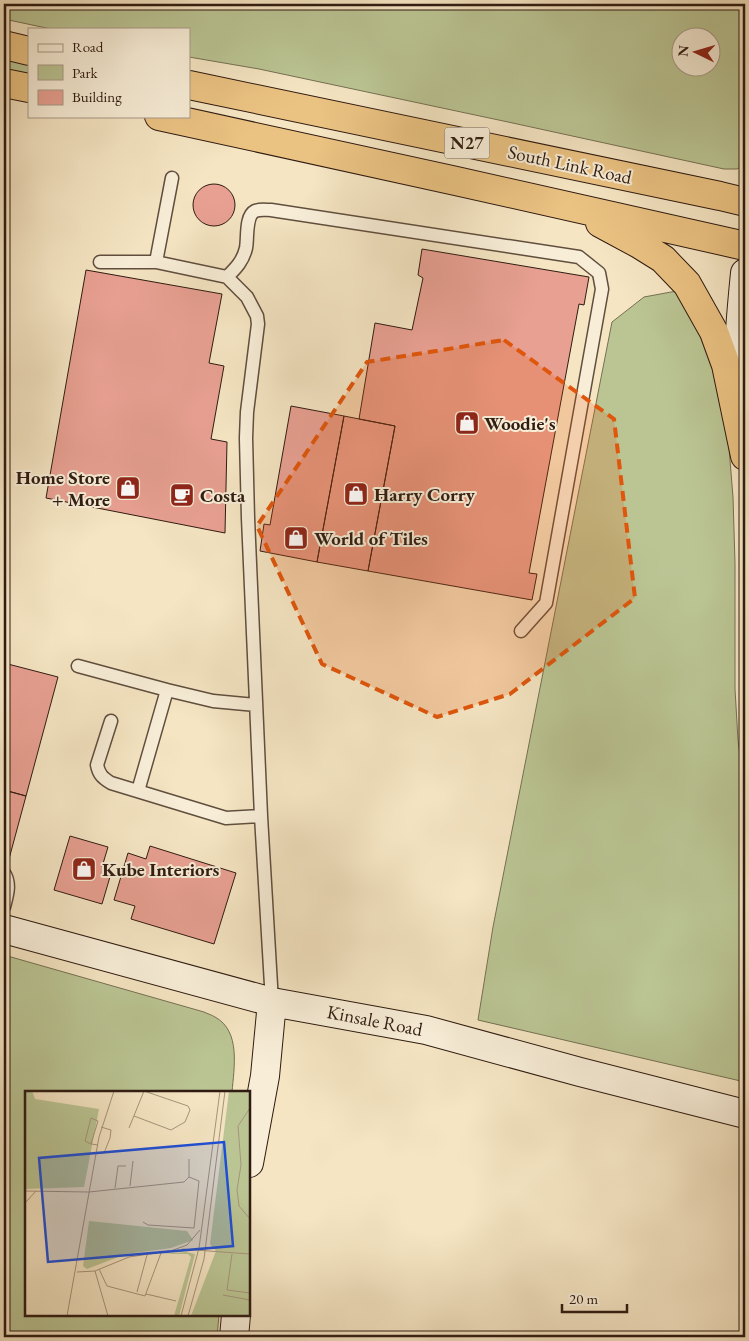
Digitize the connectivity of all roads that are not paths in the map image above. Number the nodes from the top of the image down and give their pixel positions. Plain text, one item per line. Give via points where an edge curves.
1 (4, 45) edge
2 (28, 51) edge
3 (4, 83) edge
4 (190, 85) edge
5 (28, 88) edge
6 (168, 118) edge
7 (172, 178) dead end
8 (745, 202) edge
9 (564, 205) junction
10 (745, 246) edge
11 (100, 262) dead end
12 (156, 262) junction
13 (745, 273) edge
14 (227, 277) junction
15 (745, 441) edge
16 (745, 456) edge
17 (521, 631) dead end
18 (78, 666) dead end
19 (167, 690) junction
20 (256, 705) junction
21 (111, 721) dead end
22 (138, 791) junction
23 (260, 816) junction
24 (4, 872) edge
25 (4, 907) edge
26 (4, 929) edge
27 (272, 1002) junction
28 (745, 1114) edge
29 (250, 1158) edge
30 (236, 1316) edge
31 (234, 1337) edge

1 - 2 highway
3 - 5 highway
4 - 8 highway, South Link Road / N27
6 - 9 highway, N27
7 - 12 lane
9 - 10 highway, N27
9 - 16 highway, N27 via 663,259 687,284 714,332 726,365
11 - 12 lane
12 - 14 lane
13 - 15 street via 738,365
14 - 17 lane via 240,264 246,249 249,217 253,212 265,210 579,257 599,273 602,289 546,603
14 - 20 lane via 247,297 258,324 246,438
18 - 19 lane
19 - 20 lane via 213,701
19 - 22 lane
20 - 23 lane
21 - 22 lane via 98,772 111,783
22 - 23 lane via 226,818
23 - 27 lane
24 - 25 lane via 8,890
26 - 27 street, Kinsale Road
27 - 28 street, Kinsale Road via 426,1030
27 - 29 street via 265,1076
30 - 31 street

